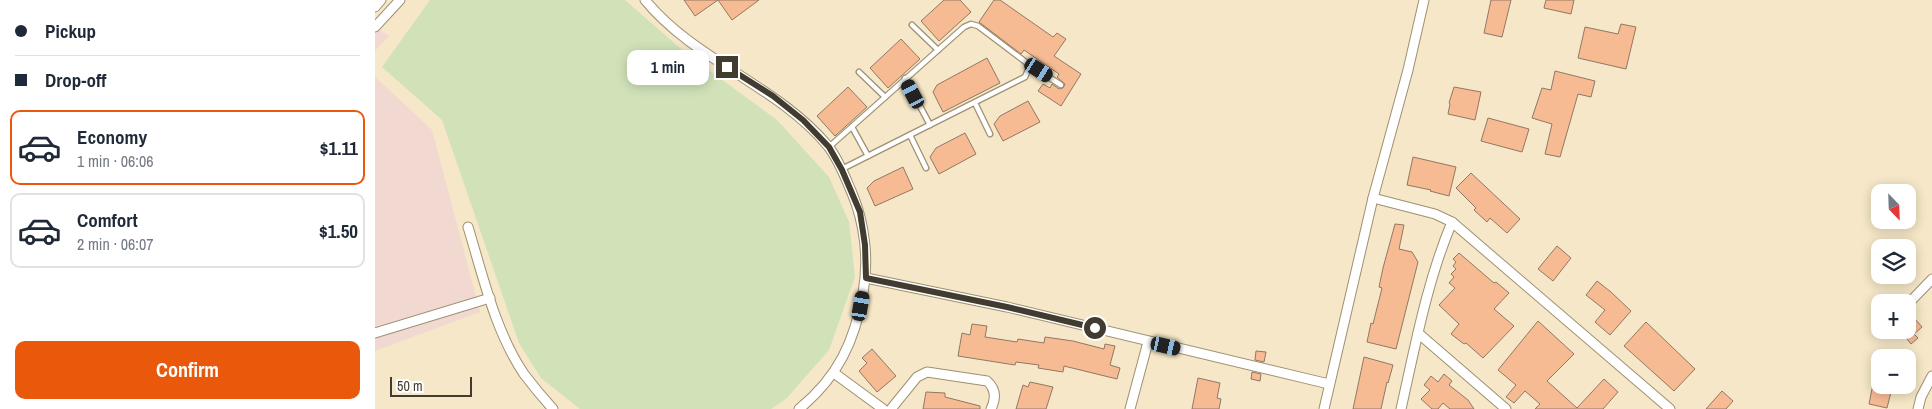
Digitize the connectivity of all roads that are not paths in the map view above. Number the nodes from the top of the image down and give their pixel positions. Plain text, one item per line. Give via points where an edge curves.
1 (381, 0) edge
2 (400, 0) edge
3 (645, 0) edge
4 (1424, 0) edge
5 (375, 6) edge
6 (912, 25) dead end
7 (375, 27) edge
8 (938, 50) junction
9 (1027, 63) junction
10 (859, 72) dead end
11 (905, 78) junction
12 (1061, 85) dead end
13 (885, 97) junction
14 (975, 103) junction
15 (930, 125) junction
16 (852, 127) junction
17 (989, 134) dead end
18 (910, 135) junction
19 (829, 147) junction
20 (868, 156) junction
21 (926, 168) dead end
22 (842, 170) junction
23 (1373, 198) junction
24 (1452, 222) junction
25 (468, 227) dead end
26 (866, 278) junction
27 (1932, 279) edge
28 (1916, 296) edge
29 (490, 298) junction
30 (375, 333) edge
31 (1418, 333) junction
32 (1148, 342) junction
33 (834, 373) junction
34 (1932, 376) edge
35 (1329, 384) junction
36 (553, 409) edge
37 (799, 409) edge
38 (883, 409) edge
39 (891, 409) edge
40 (991, 409) edge
41 (1130, 409) edge
42 (1324, 409) edge
43 (1401, 409) edge
44 (1506, 409) edge
45 (1670, 409) edge
46 (1918, 409) edge

1 - 5 street
2 - 7 street
3 - 19 street via 686,38 773,96
4 - 23 street
6 - 8 lane
8 - 9 lane via 971,24
8 - 11 lane
9 - 12 lane
9 - 14 lane via 1029,68 1025,78
10 - 13 lane
11 - 13 lane
11 - 15 lane
13 - 16 lane
14 - 15 lane
14 - 17 lane
15 - 18 lane
16 - 19 lane
16 - 20 lane
18 - 20 lane
18 - 21 lane
19 - 22 street
20 - 22 lane
22 - 26 street via 860,212
23 - 24 street via 1435,214
23 - 35 street
24 - 31 street
24 - 45 street
25 - 29 street
26 - 32 street via 1007,307
26 - 33 street via 858,320 849,346
27 - 28 street
29 - 30 street
29 - 36 street via 511,352 532,385
31 - 43 street
31 - 44 street
32 - 35 street
32 - 41 street
33 - 37 street
33 - 38 street
34 - 46 street via 1923,390
35 - 42 street
39 - 40 street via 917,377 927,372 987,381 994,390

